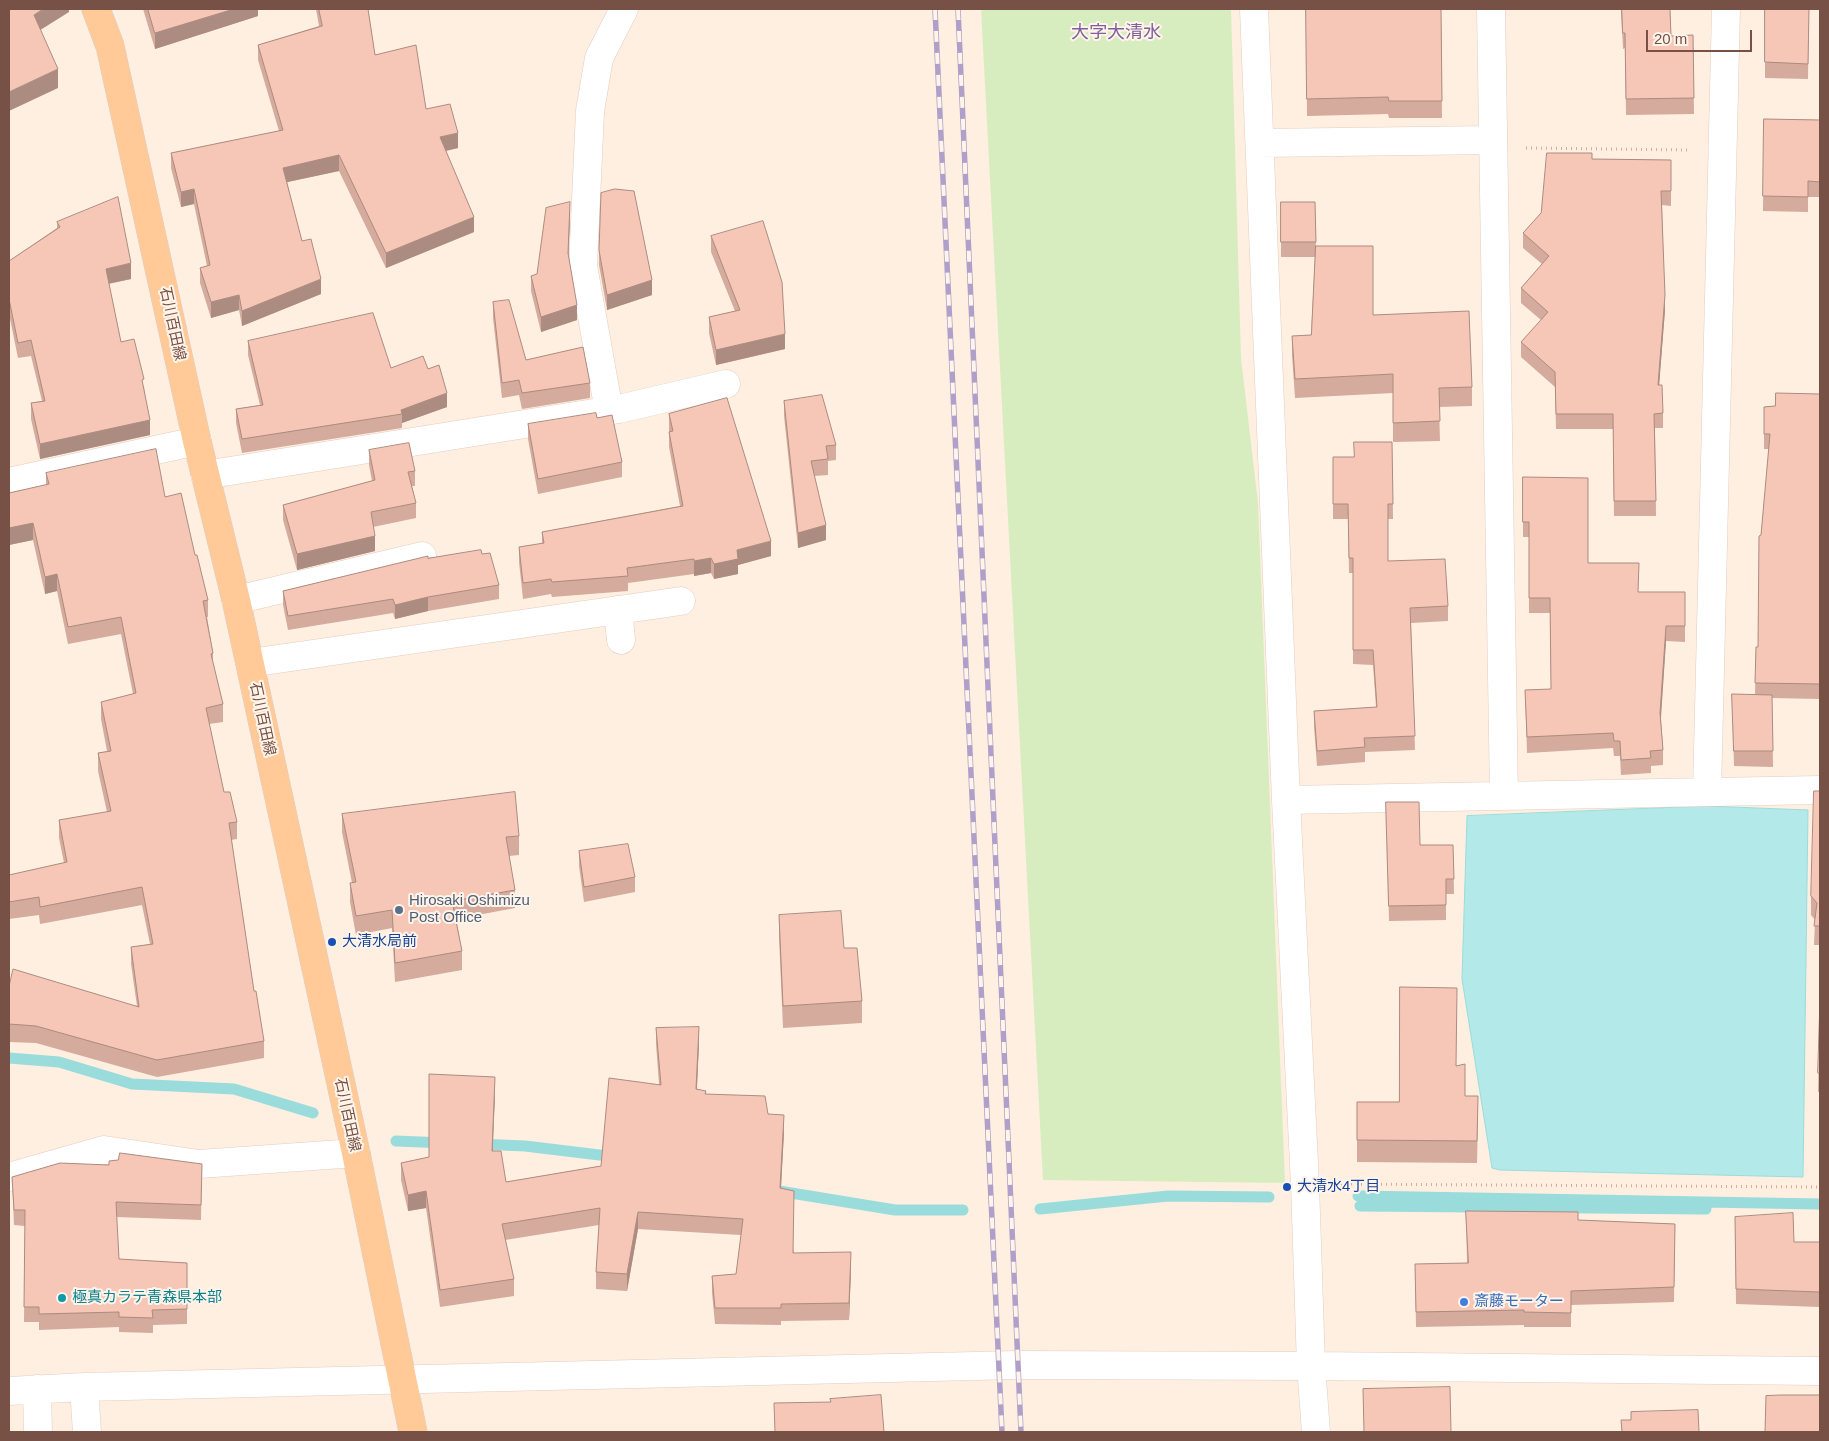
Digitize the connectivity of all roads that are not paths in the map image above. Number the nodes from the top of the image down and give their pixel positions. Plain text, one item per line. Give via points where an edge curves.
1 (96, 9) edge
2 (624, 9) edge
3 (1254, 9) edge
4 (1491, 9) edge
5 (1726, 9) edge
6 (1260, 143) junction
7 (1493, 144) junction
8 (726, 384) dead end
9 (609, 411) junction
10 (197, 441) junction
11 (205, 475) junction
12 (9, 482) edge
13 (422, 556) edge
14 (236, 600) junction
15 (681, 601) dead end
16 (618, 610) junction
17 (621, 640) dead end
18 (250, 663) junction
19 (1820, 790) edge
20 (1707, 792) junction
21 (1504, 796) junction
22 (1286, 800) junction
23 (356, 1153) junction
24 (9, 1177) edge
25 (1311, 1366) junction
26 (1820, 1371) edge
27 (403, 1380) junction
28 (84, 1387) junction
29 (37, 1389) junction
30 (9, 1391) edge
31 (38, 1432) edge
32 (87, 1432) edge
33 (413, 1432) edge
34 (1316, 1432) edge

1 - 10 main road, 石川百田線 via 110,46
2 - 9 street via 599,58 590,111 583,266
3 - 6 street
4 - 7 street
5 - 20 street
6 - 7 street
6 - 22 street
7 - 21 street
8 - 9 street
9 - 11 street
10 - 11 main road, 石川百田線
10 - 12 street
11 - 14 main road, 石川百田線
13 - 14 street
14 - 18 main road, 石川百田線
15 - 16 street
16 - 17 street
16 - 18 street
18 - 23 main road, 石川百田線
19 - 20 street
20 - 21 street
21 - 22 street
22 - 25 street
23 - 24 street via 199,1164 104,1150
23 - 27 main road, 石川百田線
25 - 26 street
25 - 27 street via 1018,1365
25 - 34 street
27 - 28 street
27 - 33 main road, 石川百田線
28 - 29 street
28 - 32 street
29 - 30 street
29 - 31 street

